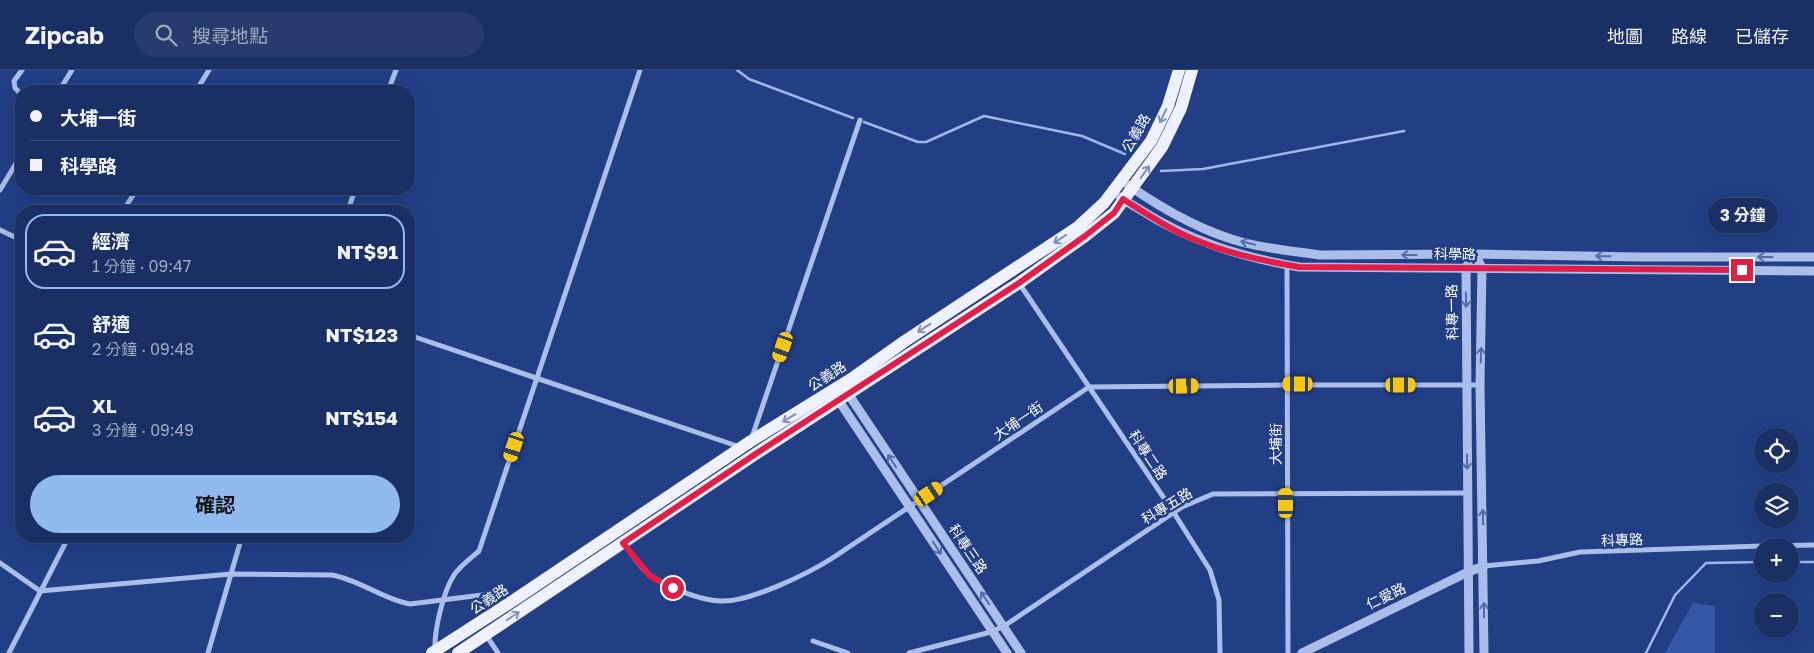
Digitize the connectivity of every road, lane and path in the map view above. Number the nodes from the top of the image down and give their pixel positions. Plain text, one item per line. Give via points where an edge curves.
1 (22, 70) edge
2 (72, 70) edge
3 (209, 70) edge
4 (396, 70) edge
5 (640, 70) edge
6 (1179, 70) edge
7 (1192, 70) edge
8 (63, 85) edge
9 (200, 85) edge
10 (390, 85) edge
11 (15, 88) edge
12 (860, 120) dead end
13 (15, 165) edge
14 (1127, 184) junction
15 (0, 190) edge
16 (1118, 196) junction
17 (0, 230) edge
18 (15, 237) edge
19 (1475, 254) junction
20 (1638, 257) junction
21 (1814, 257) edge
22 (1287, 265) junction
23 (1466, 268) junction
24 (1482, 268) junction
25 (1639, 270) junction
26 (1814, 271) edge
27 (1019, 283) junction
28 (415, 337) edge
29 (905, 341) junction
30 (898, 363) junction
31 (536, 378) junction
32 (1287, 384) junction
33 (1480, 384) junction
34 (1467, 385) junction
35 (1089, 387) junction
36 (840, 393) junction
37 (746, 444) junction
38 (757, 453) junction
39 (1286, 493) junction
40 (1467, 493) junction
41 (919, 502) junction
42 (910, 508) junction
43 (1174, 513) junction
44 (65, 543) edge
45 (240, 543) edge
46 (623, 543) junction
47 (1799, 545) edge
48 (1814, 545) edge
49 (1754, 546) edge
50 (0, 563) edge
51 (1484, 566) junction
52 (1468, 572) junction
53 (231, 574) junction
54 (40, 591) junction
55 (517, 598) junction
56 (444, 601) junction
57 (537, 601) junction
58 (1004, 626) junction
59 (992, 632) junction
60 (486, 634) junction
61 (813, 641) dead end
62 (434, 652) edge
63 (9, 653) edge
64 (208, 653) edge
65 (458, 653) edge
66 (498, 653) edge
67 (848, 653) edge
68 (909, 653) edge
69 (1007, 653) edge
70 (1021, 653) edge
71 (1220, 653) edge
72 (1288, 653) edge
73 (1302, 653) edge
74 (1469, 653) edge
75 (1484, 653) edge

1 - 11 street via 14,81
2 - 8 street
3 - 9 street
4 - 10 street
5 - 31 street
6 -> 14 main road, 公義路 via 1168,106
14 -> 7 main road, 公義路 via 1162,147 1181,108
12 - 37 street
13 - 15 street
14 - 16 main road, 公義路
19 -> 14 street, 科學路 via 1321,254 1245,243 1200,227 1147,199
16 - 22 street, 科學路 via 1182,234 1218,248
16 - 27 main road, 公義路 via 1114,213
16 -> 29 main road, 公義路 via 1104,203 1078,227
17 - 18 street
20 -> 19 street, 科學路
19 - 23 street, 科專一路
19 - 24 street, 科專一路
21 -> 20 street, 科學路
20 - 25 street
22 - 23 street, 科學路
22 - 32 street, 大埔街
23 - 24 street, 科學路
23 -> 34 street, 科專一路
24 - 25 street, 科學路
33 -> 24 street, 科專一路
25 - 26 street, 科學路
27 - 30 main road, 公義路
27 - 35 street, 科專二路
28 - 31 street
29 - 30 street
29 - 36 main road, 公義路
30 - 36 main road, 公義路
31 - 37 street
31 - 56 street via 479,551 453,578
32 - 34 street
32 - 35 street
32 - 39 street, 大埔街
33 - 34 street
51 -> 33 street, 科專一路
34 -> 40 street, 科專一路
35 - 41 street, 大埔一街
35 - 43 street, 科專二路
36 -> 37 main road, 公義路
36 - 38 main road, 公義路
41 -> 36 street, 科專三路
36 - 42 street, 科專三路
37 - 38 street
37 - 38 street
37 - 55 main road, 公義路
38 - 46 main road, 公義路
39 - 40 street, 科專五路
39 - 43 street, 科專五路 via 1213,494
39 - 72 street, 大埔街
40 - 52 street, 科專一路
41 - 42 street, 大埔一街
58 -> 41 street, 科專三路
42 - 46 street, 大埔一街 via 807,574 741,599 721,601 673,588 650,576
42 -> 59 street, 科專三路
43 - 58 street, 科專五路
43 - 71 street, 科專二路 via 1210,570 1219,600
44 - 54 street
45 - 53 street
46 - 57 main road, 公義路
47 - 48 street, 科專路
49 - 51 street, 科專路 via 1580,552 1538,561
50 - 54 street
51 - 52 street, 仁愛路
75 -> 51 street, 科專一路
52 - 73 street, 仁愛路
52 - 74 street, 科專一路
53 - 54 street
53 - 56 street via 332,576 345,578 398,602
53 - 64 street
54 - 63 street
55 - 56 street via 490,594
55 - 57 street
55 - 62 main road, 公義路
56 - 62 street
60 -> 57 main road, 公義路
58 - 59 street, 科專五路
58 - 70 street, 科專三路
59 - 68 street, 科專五路
59 - 69 street, 科專三路
60 - 65 main road, 公義路
60 - 66 street
61 - 67 street

